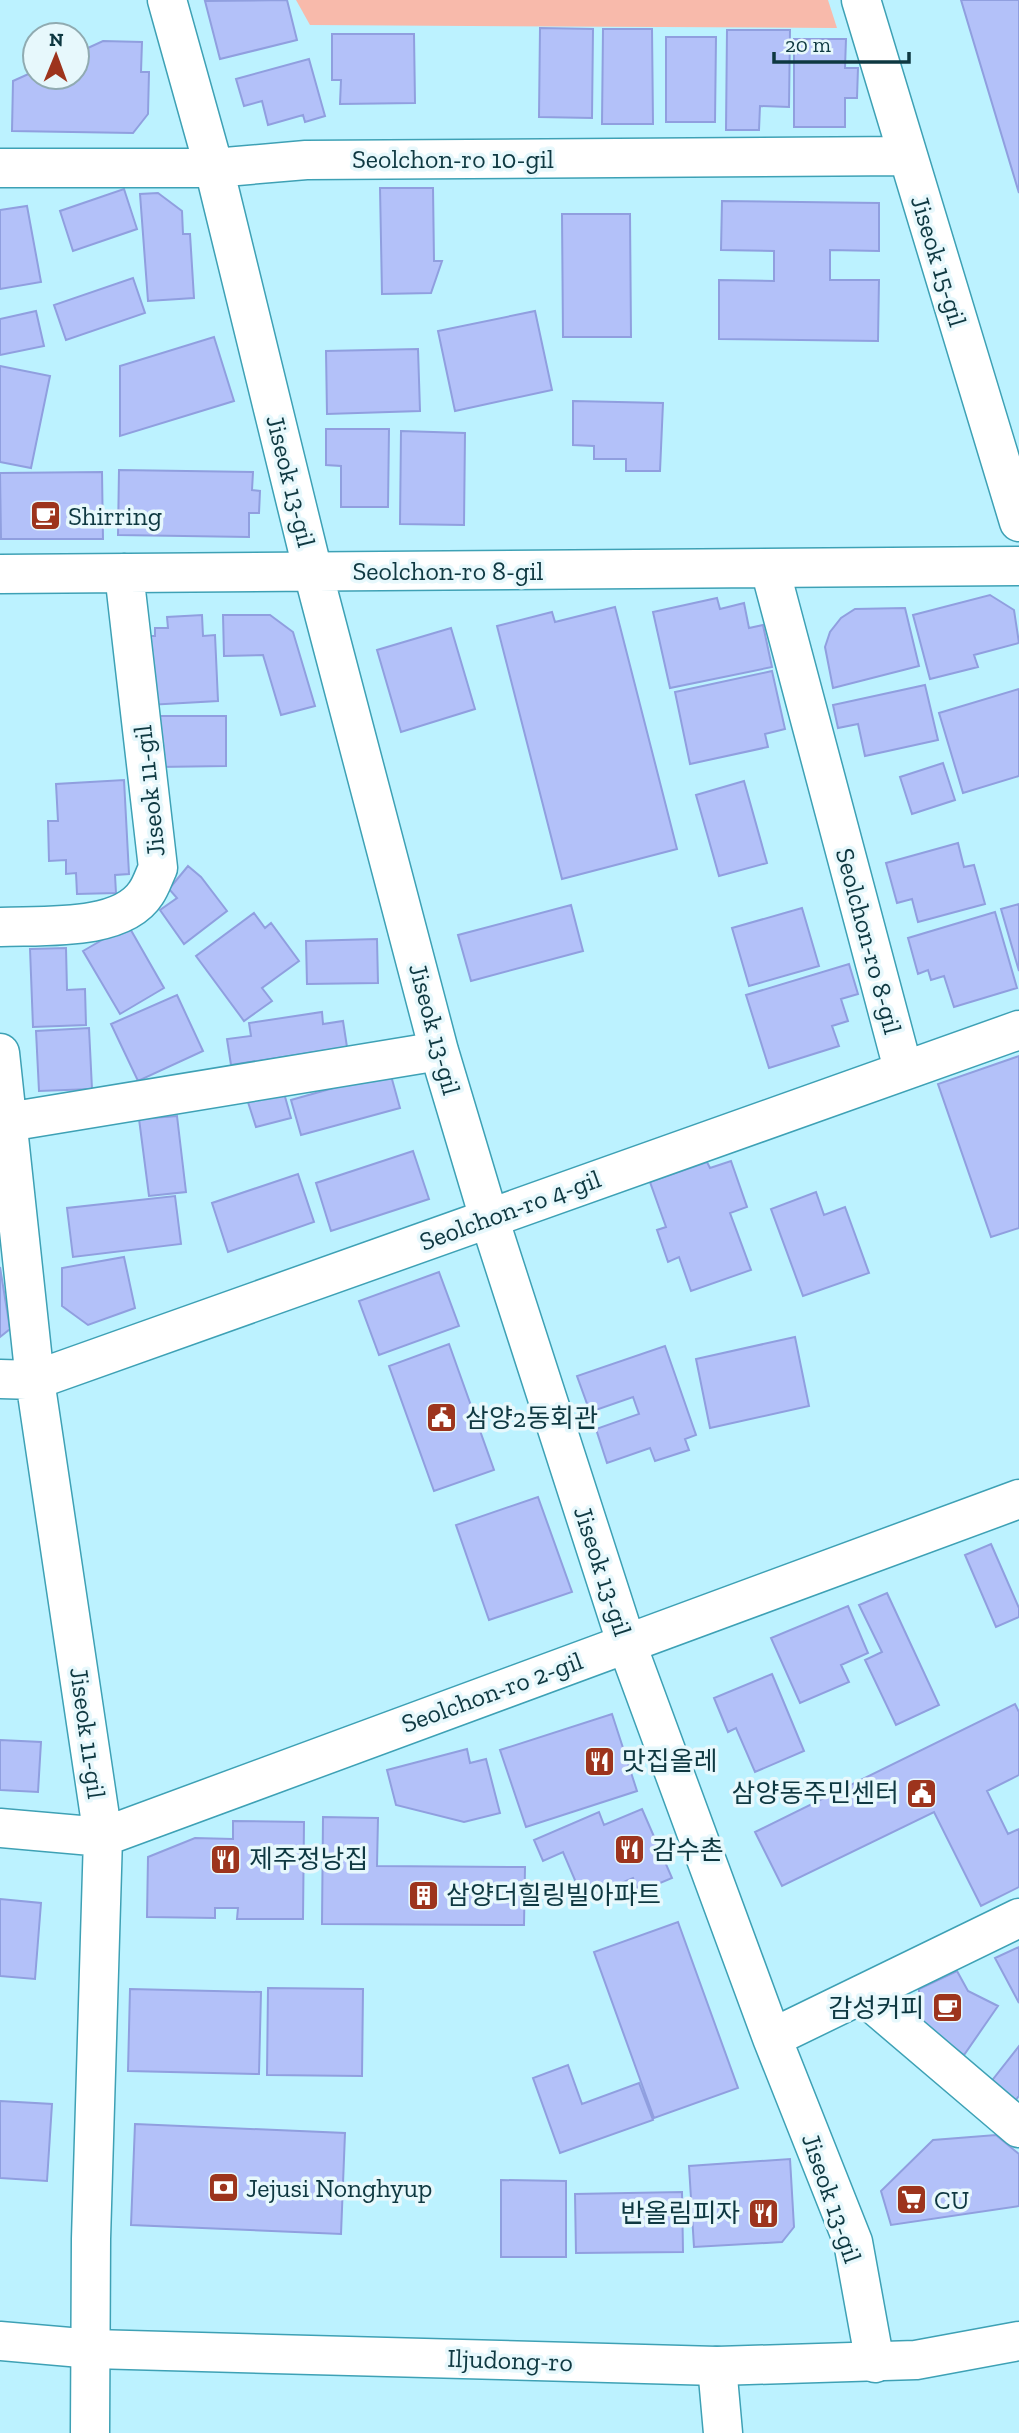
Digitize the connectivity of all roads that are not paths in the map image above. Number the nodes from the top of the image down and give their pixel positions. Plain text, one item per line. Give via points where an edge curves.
1 (167, 0) edge
2 (861, 0) edge
3 (907, 156) junction
4 (0, 168) edge
5 (214, 168) junction
6 (1019, 522) edge
7 (1019, 566) edge
8 (770, 569) junction
9 (313, 572) junction
10 (0, 573) edge
11 (124, 573) junction
12 (0, 927) edge
13 (1019, 1030) edge
14 (439, 1051) junction
15 (0, 1053) edge
16 (903, 1069) junction
17 (8, 1122) junction
18 (489, 1218) junction
19 (18, 1379) edge
20 (1019, 1499) edge
21 (626, 1642) junction
22 (0, 1828) edge
23 (103, 1837) junction
24 (1019, 1918) edge
25 (864, 1996) junction
26 (772, 2038) junction
27 (1019, 2128) edge
28 (1019, 2340) edge
29 (0, 2341) edge
30 (93, 2349) junction
31 (874, 2363) junction
32 (717, 2366) junction
33 (90, 2433) edge
34 (723, 2433) edge

1 - 5 street, Jiseok 13-gil
2 - 3 street, Jiseok 15-gil
3 - 5 street, Seolchon-ro 10-gil via 306,160
3 - 6 street, Jiseok 15-gil
4 - 5 street, Seolchon-ro 10-gil
5 - 9 street, Jiseok 13-gil
7 - 8 street, Seolchon-ro 8-gil
8 - 9 street, Seolchon-ro 8-gil
8 - 16 street, Seolchon-ro 8-gil
9 - 11 street, Seolchon-ro 8-gil
9 - 14 street, Jiseok 13-gil
10 - 11 street, Seolchon-ro 8-gil
11 - 12 street, Jiseok 11-gil via 158,868 145,895 122,914 94,922
13 - 16 street, Seolchon-ro 4-gil
14 - 17 street
14 - 18 street, Jiseok 13-gil
15 - 17 street, Jiseok 11-gil
16 - 18 street, Seolchon-ro 4-gil
17 - 19 street, Jiseok 11-gil
18 - 19 street, Seolchon-ro 4-gil
18 - 21 street, Jiseok 13-gil
19 - 23 street, Jiseok 11-gil
20 - 21 street, Seolchon-ro 2-gil
21 - 23 street, Seolchon-ro 2-gil
21 - 26 street, Jiseok 13-gil
22 - 23 street, Seolchon-ro 2-gil
23 - 30 street, Jiseok 11-gil via 91,2239
24 - 25 street
25 - 26 street
25 - 27 street
26 - 31 street, Jiseok 13-gil via 853,2242
28 - 31 street, Iljudong-ro via 916,2360
29 - 30 street, Iljudong-ro
30 - 32 street, Iljudong-ro
30 - 33 street, Jiseok 11-gil
31 - 32 street, Iljudong-ro
32 - 34 street

